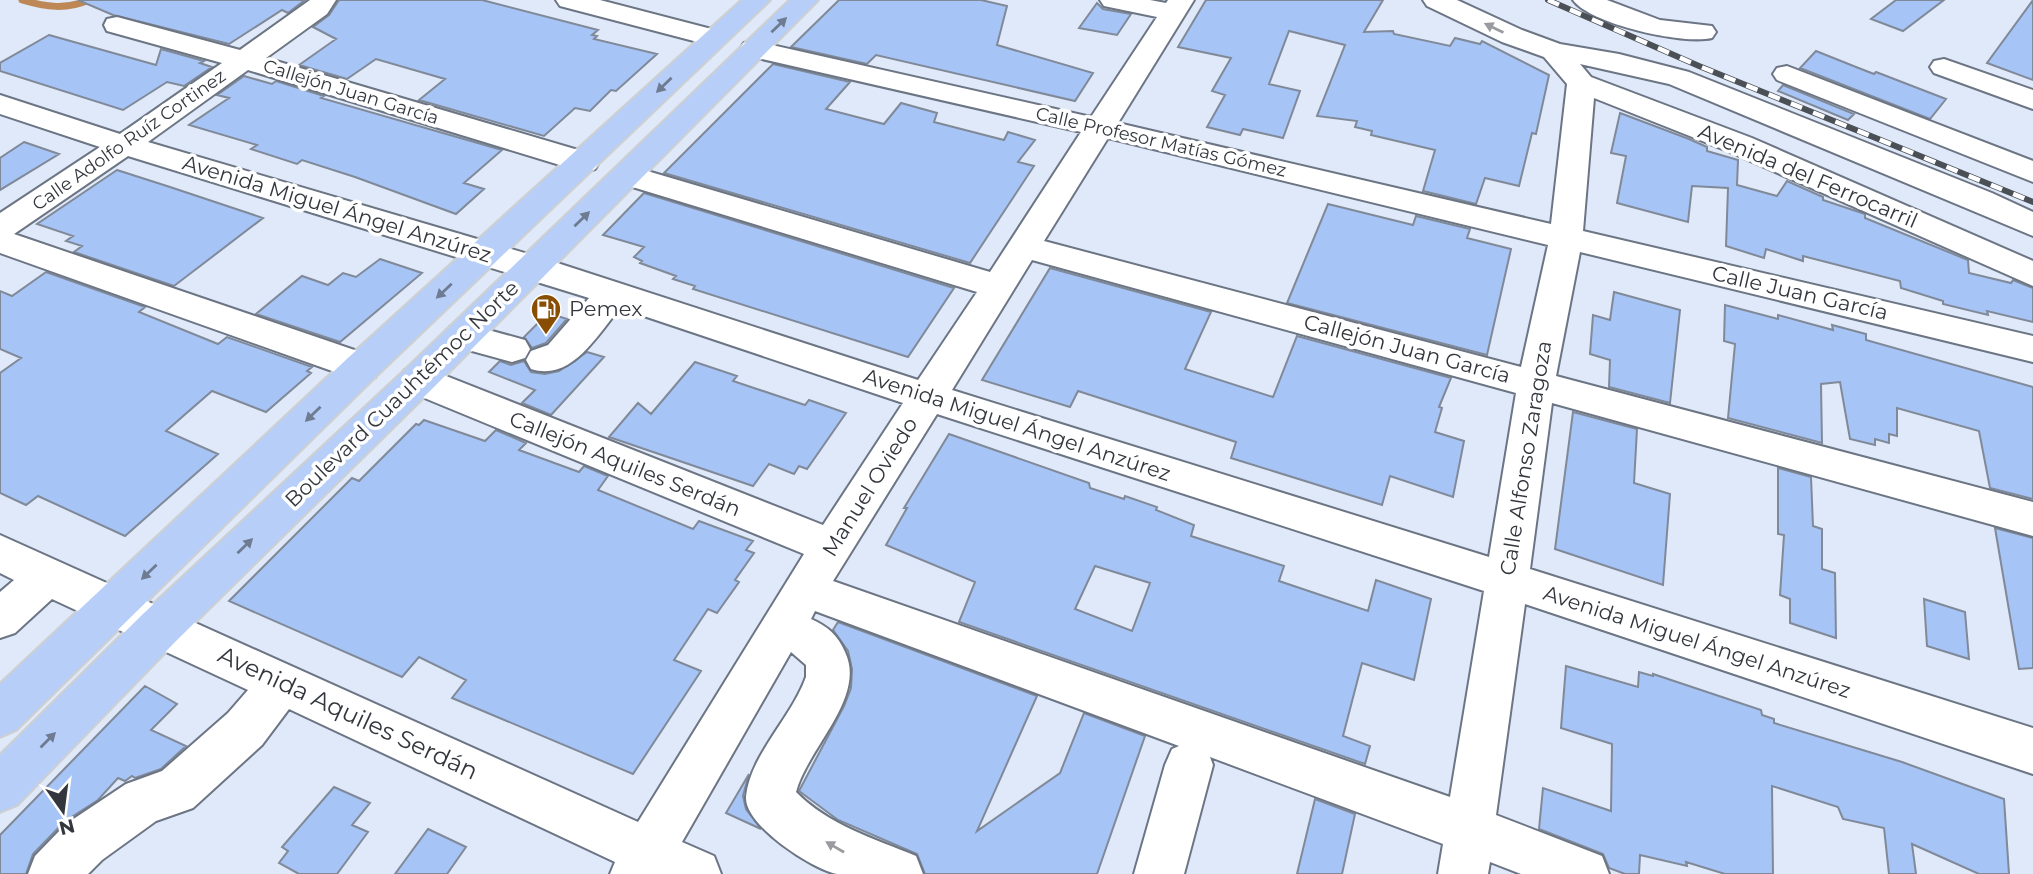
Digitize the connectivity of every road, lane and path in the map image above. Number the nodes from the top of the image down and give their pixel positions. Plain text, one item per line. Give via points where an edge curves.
1 (323, 0) edge
2 (569, 0) edge
3 (757, 0) edge
4 (805, 0) edge
5 (1113, 0) edge
6 (1436, 0) edge
7 (1586, 0) edge
8 (1178, 6) edge
9 (117, 25) dead end
10 (1702, 32) dead end
11 (713, 38) junction
12 (754, 49) junction
13 (1554, 51) junction
14 (244, 60) junction
15 (1944, 67) dead end
16 (1787, 74) dead end
17 (1581, 83) junction
18 (2033, 100) edge
19 (0, 104) edge
20 (1102, 128) junction
21 (124, 145) junction
22 (584, 162) junction
23 (2033, 172) edge
24 (627, 175) junction
25 (2033, 225) edge
26 (0, 228) edge
27 (1566, 237) junction
28 (0, 241) edge
29 (1025, 247) junction
30 (485, 254) junction
31 (533, 267) junction
32 (2033, 274) edge
33 (998, 286) junction
34 (613, 293) junction
35 (463, 336) junction
36 (2033, 349) edge
37 (362, 367) junction
38 (418, 380) junction
39 (1536, 384) junction
40 (927, 397) junction
41 (2033, 519) edge
42 (832, 547) junction
43 (0, 553) edge
44 (48, 576) junction
45 (1506, 580) junction
46 (805, 589) junction
47 (112, 608) junction
48 (0, 619) edge
49 (160, 627) junction
50 (782, 628) junction
51 (282, 683) junction
52 (0, 715) edge
53 (2033, 751) edge
54 (1189, 765) dead end
55 (0, 788) edge
56 (1470, 829) junction
57 (642, 863) edge
58 (53, 874) edge
59 (696, 874) edge
60 (898, 874) edge
61 (1159, 874) edge
62 (1463, 874) edge
63 (1584, 874) edge

1 - 14 street, Calle Adolfo Ruíz Cortinez
2 - 11 street
3 - 11 main road, Boulevard Cuauhtémoc Norte
12 -> 4 main road, Boulevard Cuauhtémoc Norte
5 - 8 street
13 -> 6 street
7 - 10 street via 1636,23 1667,31
8 - 20 street, Manuel Oviedo
9 - 14 street, Callejón Juan García
11 -> 22 main road, Boulevard Cuauhtémoc Norte
12 - 20 street, Calle Profesor Matías Gómez
12 - 24 main road, Boulevard Cuauhtémoc Norte
13 - 17 street
13 - 25 street via 1679,78
14 - 21 street, Calle Adolfo Ruíz Cortinez
14 - 22 street, Callejón Juan García
15 - 18 street
16 - 23 street
17 - 27 street, Calle Alfonso Zaragoza
17 - 32 street, Avenida del Ferrocarril via 1741,145
19 - 21 street, Avenida Miguel Ángel Anzúrez
20 - 27 street, Calle Profesor Matías Gómez
20 - 29 street, Manuel Oviedo
21 - 26 street, Calle Adolfo Ruíz Cortinez
21 - 30 street, Avenida Miguel Ángel Anzúrez
22 - 30 main road, Boulevard Cuauhtémoc Norte
31 -> 24 main road, Boulevard Cuauhtémoc Norte
24 - 33 street
27 - 36 street, Calle Juan García
27 - 39 street, Calle Alfonso Zaragoza
28 - 37 street
29 - 33 street, Manuel Oviedo
29 - 39 street, Callejón Juan García
30 - 31 street, Avenida Miguel Ángel Anzúrez
30 -> 37 main road, Boulevard Cuauhtémoc Norte
31 - 34 street, Avenida Miguel Ángel Anzúrez
31 - 35 main road, Boulevard Cuauhtémoc Norte
33 - 40 street, Manuel Oviedo
34 - 35 street via 561,354 528,354
34 - 40 street, Avenida Miguel Ángel Anzúrez
35 - 38 main road, Boulevard Cuauhtémoc Norte
37 -> 47 main road, Boulevard Cuauhtémoc Norte
38 - 42 street, Callejón Aquiles Serdán
49 -> 38 main road, Boulevard Cuauhtémoc Norte
39 - 41 street, Callejón Juan García
39 - 45 street, Calle Alfonso Zaragoza
40 - 42 street, Manuel Oviedo
40 - 45 street, Avenida Miguel Ángel Anzúrez
42 - 46 street, Manuel Oviedo
43 - 44 street, Avenida Aquiles Serdán
44 - 47 street, Avenida Aquiles Serdán
44 - 48 street
45 - 53 street, Avenida Miguel Ángel Anzúrez
45 - 56 street, Calle Alfonso Zaragoza
46 - 50 street, Manuel Oviedo
46 - 56 street
47 - 49 street, Avenida Aquiles Serdán
47 - 52 main road, Boulevard Cuauhtémoc Norte
49 - 51 street, Avenida Aquiles Serdán
55 -> 49 main road, Boulevard Cuauhtémoc Norte
50 - 57 street, Manuel Oviedo
60 -> 50 street via 844,852 783,817 770,799 778,773 823,692 829,670 824,655 807,635
51 - 57 street, Avenida Aquiles Serdán
51 - 58 street via 245,729 176,791 144,802 114,821 84,842
54 - 61 street
56 - 62 street, Calle Alfonso Zaragoza
56 - 63 street
57 - 59 street, Avenida Aquiles Serdán

